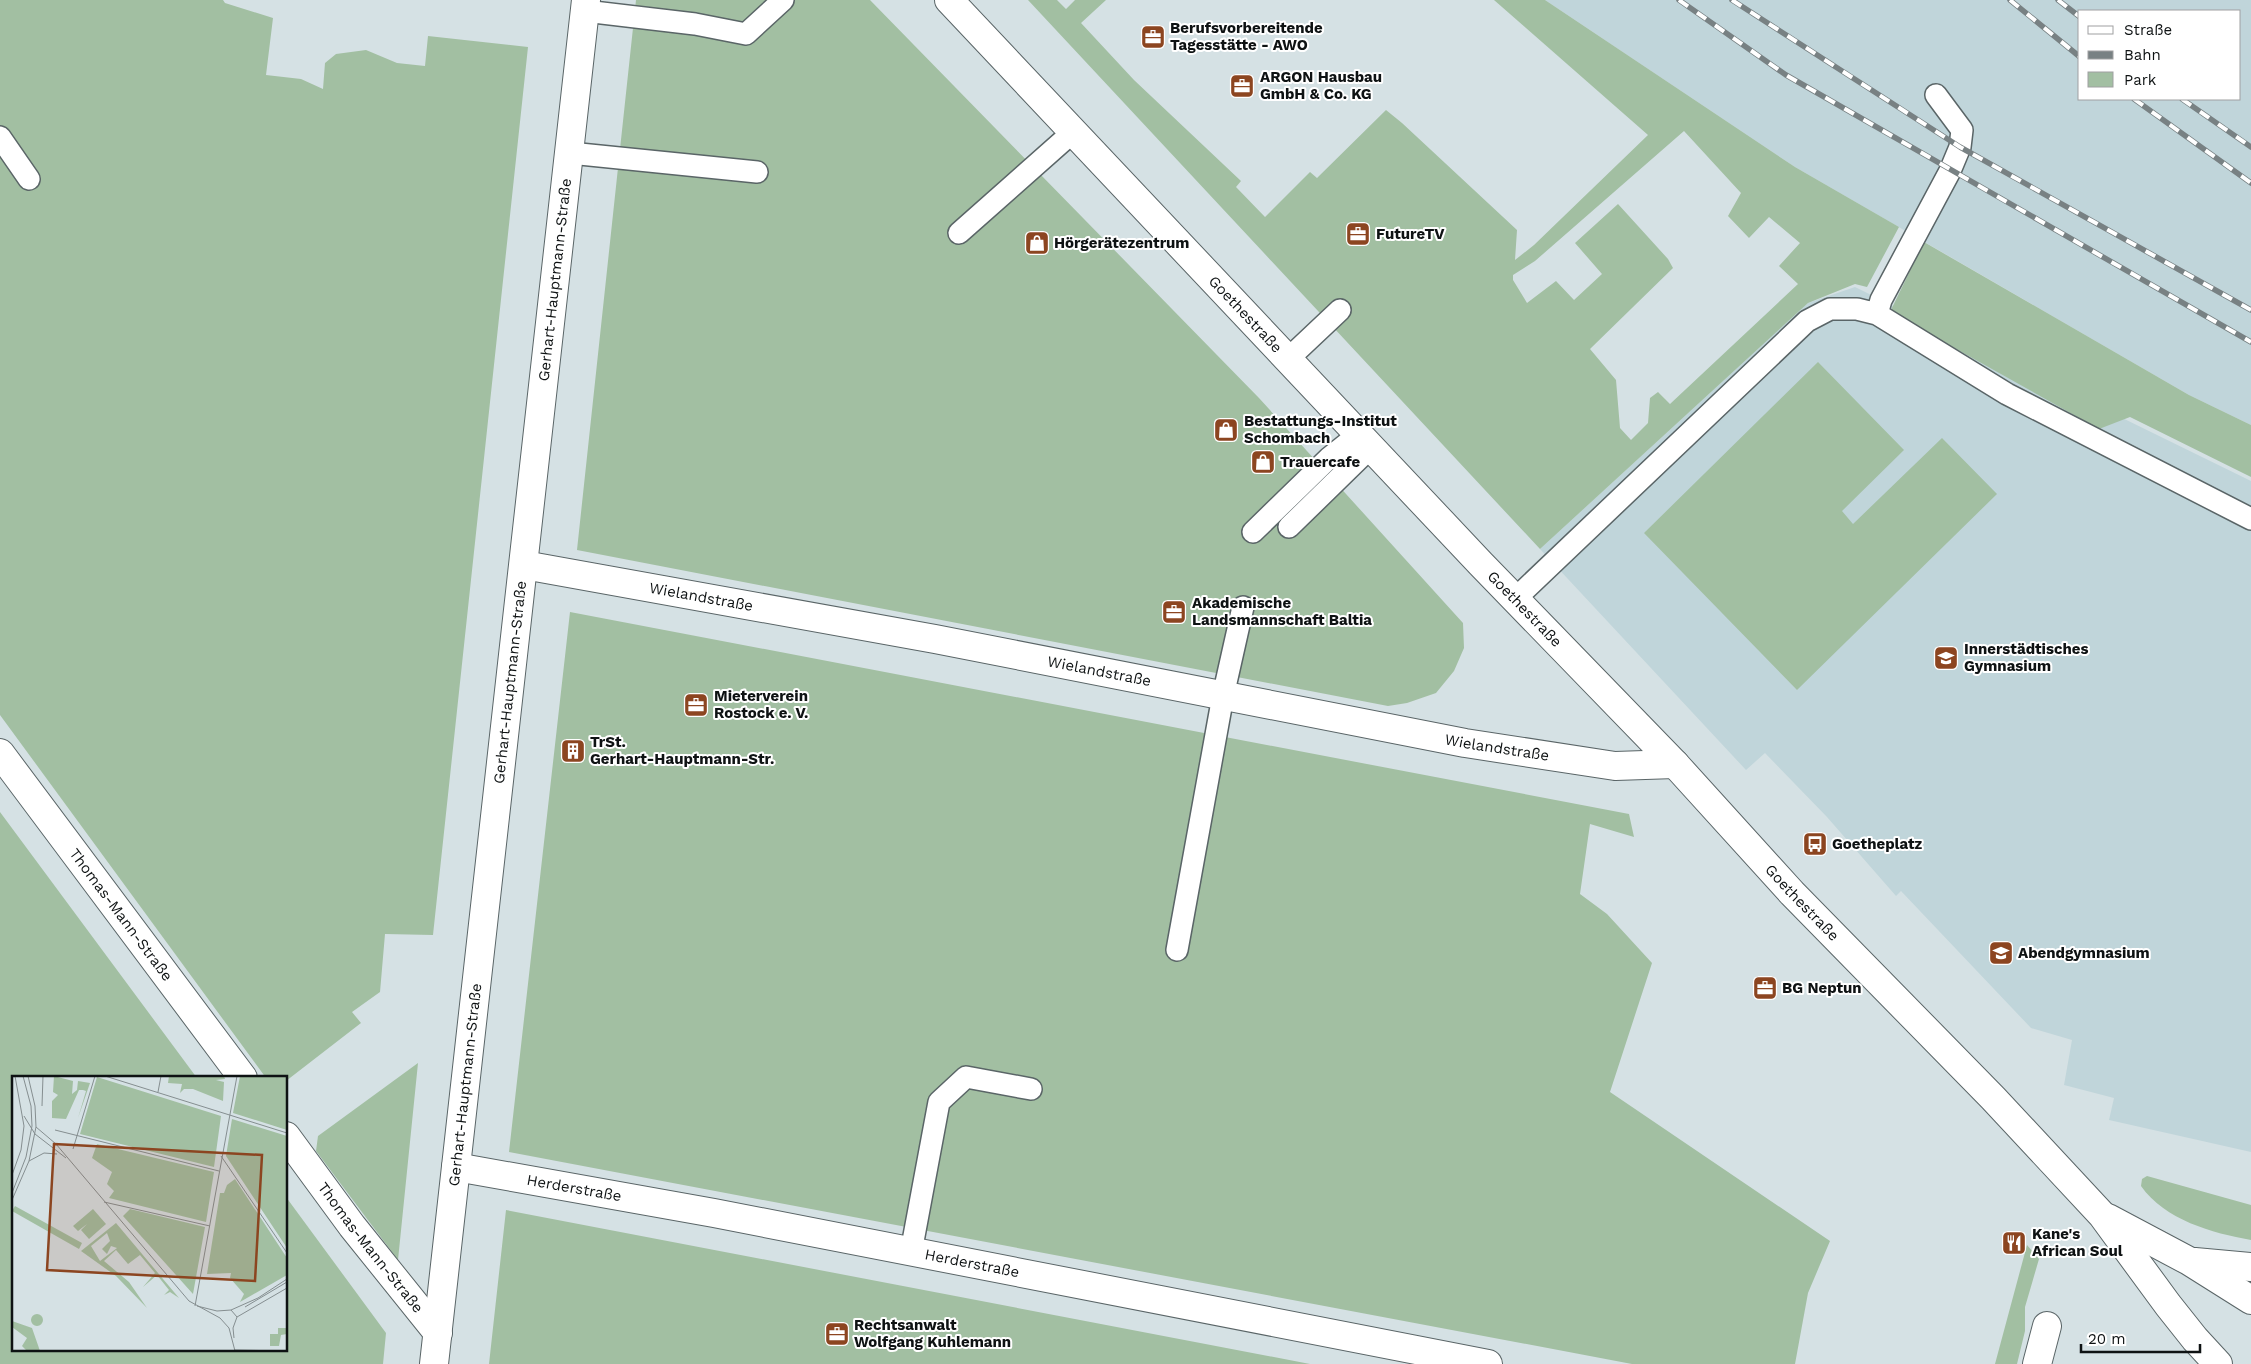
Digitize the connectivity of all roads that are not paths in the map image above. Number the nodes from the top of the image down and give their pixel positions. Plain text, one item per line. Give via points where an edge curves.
1 (783, 0) edge
2 (949, 0) edge
3 (585, 6) edge
4 (1936, 94) dead end
5 (1073, 132) junction
6 (0, 137) edge
7 (570, 153) junction
8 (757, 172) dead end
9 (29, 179) dead end
10 (959, 233) dead end
11 (1340, 310) dead end
12 (1877, 314) junction
13 (1288, 359) junction
14 (1365, 440) junction
15 (2251, 520) edge
16 (1289, 527) dead end
17 (1254, 532) dead end
18 (524, 565) junction
19 (1514, 599) junction
20 (1243, 607) dead end
21 (1223, 696) junction
22 (0, 753) edge
23 (1675, 764) junction
24 (1177, 950) dead end
25 (242, 1076) edge
26 (1031, 1089) dead end
27 (288, 1139) edge
28 (456, 1167) junction
29 (2102, 1215) junction
30 (911, 1252) junction
31 (2189, 1261) junction
32 (2251, 1267) edge
33 (2251, 1300) edge
34 (2047, 1326) dead end
35 (438, 1333) junction
36 (434, 1364) edge
37 (1488, 1364) edge
38 (2037, 1364) edge
39 (2218, 1364) edge

1 - 3 lane via 746,34
2 - 5 street, Goethestraße
3 - 7 street, Gerhart-Hauptmann-Straße
4 - 12 lane via 1959,123 1962,130 1960,147
5 - 10 lane
5 - 13 street, Goethestraße
6 - 9 lane
7 - 8 lane
7 - 18 street, Gerhart-Hauptmann-Straße
11 - 13 lane
12 - 15 lane via 2007,394
12 - 19 lane via 1857,309 1830,310 1807,321
13 - 14 street, Goethestraße
14 - 16 lane
14 - 17 lane via 1329,458
14 - 19 street, Goethestraße
18 - 21 street, Wielandstraße
18 - 28 street, Gerhart-Hauptmann-Straße
19 - 23 street, Goethestraße
20 - 21 lane
21 - 23 street, Wielandstraße via 1465,743 1615,766
21 - 24 lane
22 - 25 street, Thomas-Mann-Straße
23 - 29 street, Goethestraße via 1792,893 1993,1098
26 - 30 lane via 966,1077 939,1102
27 - 35 street, Thomas-Mann-Straße via 352,1226
28 - 30 street, Herderstraße
28 - 35 street, Gerhart-Hauptmann-Straße
29 - 31 street
29 - 39 street via 2168,1305
30 - 37 street, Herderstraße
31 - 32 street
31 - 33 street
34 - 38 street
35 - 36 street, Gerhart-Hauptmann-Straße

